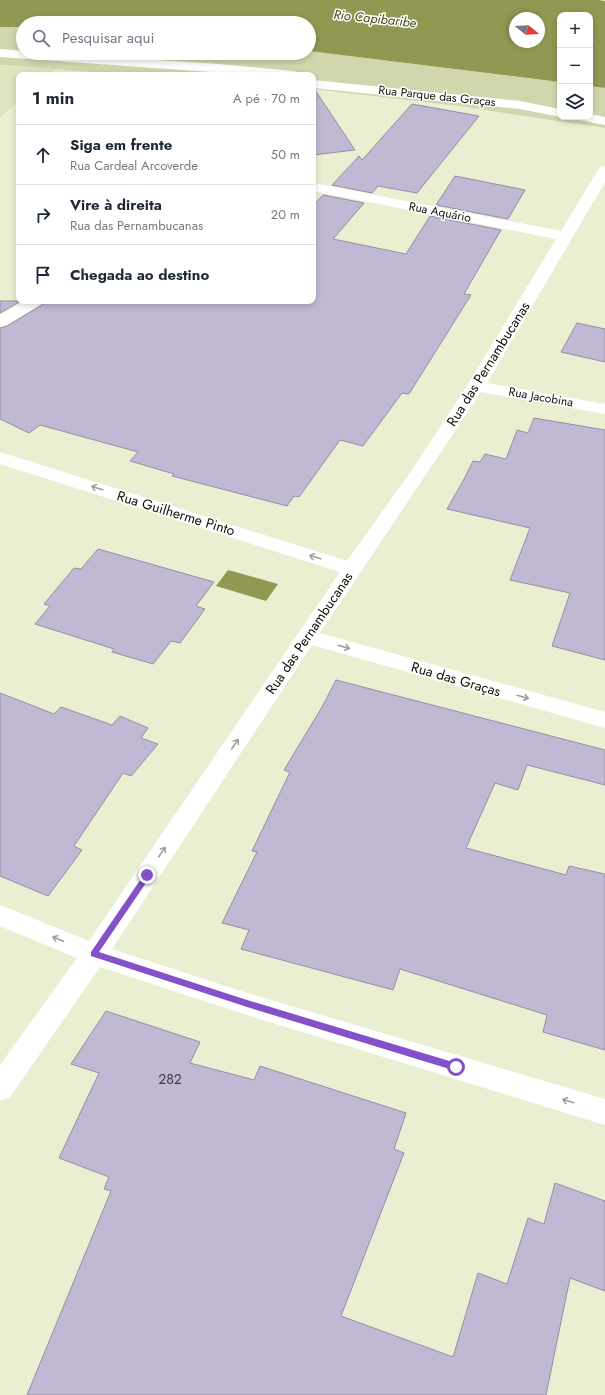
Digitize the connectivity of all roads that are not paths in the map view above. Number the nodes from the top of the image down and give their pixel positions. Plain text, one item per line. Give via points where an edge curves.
1 (0, 54) edge
2 (16, 55) edge
3 (0, 60) edge
4 (94, 60) edge
5 (165, 72) edge
6 (261, 72) edge
7 (316, 77) edge
8 (316, 84) edge
9 (557, 104) edge
10 (593, 111) edge
11 (557, 112) edge
12 (605, 113) edge
13 (593, 119) edge
14 (605, 121) edge
15 (605, 170) edge
16 (316, 189) edge
17 (566, 236) junction
18 (30, 304) edge
19 (0, 322) edge
20 (476, 386) junction
21 (605, 409) edge
22 (0, 458) edge
23 (352, 568) junction
24 (307, 637) junction
25 (605, 720) edge
26 (0, 915) edge
27 (94, 954) junction
28 (0, 1088) edge
29 (605, 1112) edge

1 - 2 street
3 - 5 street
4 - 6 street
7 - 9 street via 527,99
8 - 11 street, Rua Parque das Graças via 520,105
10 - 12 street
13 - 14 street
15 - 17 street, Rua das Pernambucanas
16 - 17 street, Rua Aquário
17 - 20 street, Rua das Pernambucanas
18 - 19 street
20 - 21 street, Rua Jacobina
20 - 23 street, Rua das Pernambucanas
23 -> 22 street, Rua Guilherme Pinto
23 - 24 street, Rua das Pernambucanas
24 -> 25 street, Rua das Graças
27 -> 24 street, Rua das Pernambucanas
27 -> 26 street
27 - 28 street, Rua das Pernambucanas
29 -> 27 street via 247,1004

